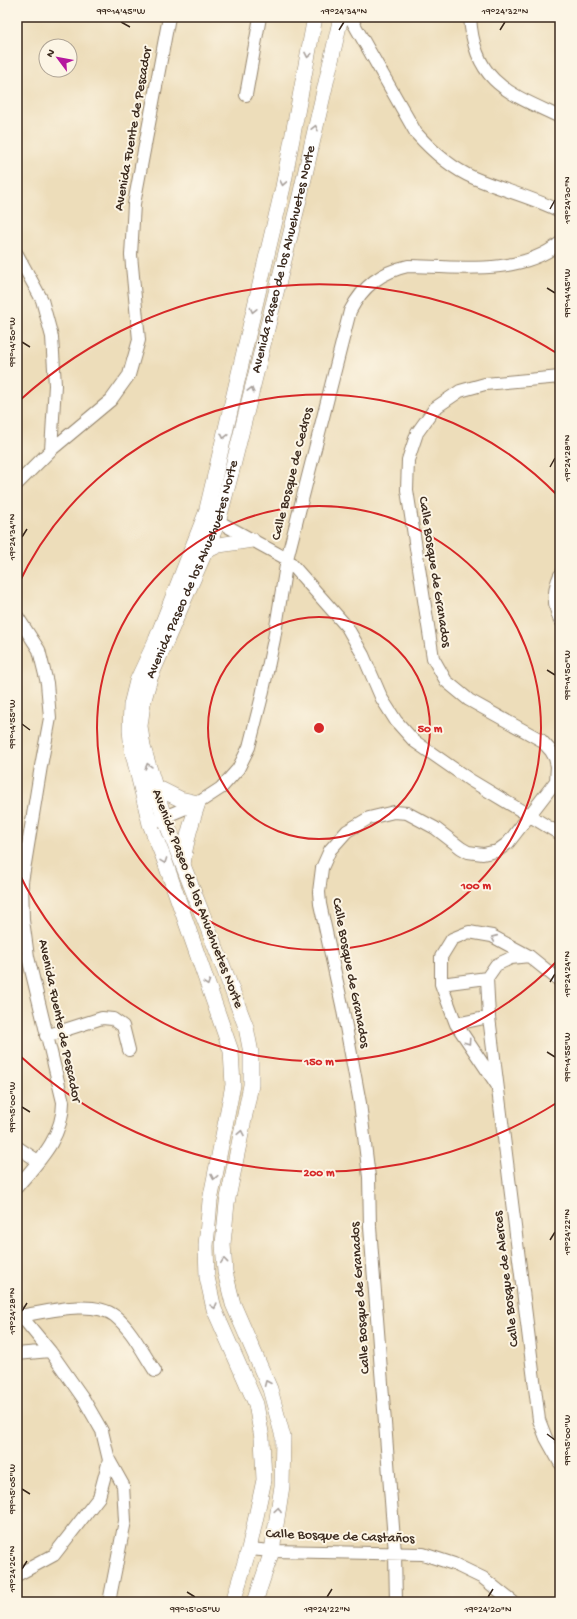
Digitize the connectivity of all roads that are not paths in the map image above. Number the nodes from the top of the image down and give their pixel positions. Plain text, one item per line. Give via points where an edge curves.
1 (169, 17) edge
2 (260, 17) edge
3 (315, 17) edge
4 (341, 17) edge
5 (350, 17) edge
6 (470, 17) edge
7 (246, 95) dead end
8 (560, 117) edge
9 (560, 211) edge
10 (560, 243) edge
11 (17, 254) edge
12 (560, 377) edge
13 (51, 450) junction
14 (17, 484) edge
15 (212, 518) junction
16 (252, 540) junction
17 (206, 551) junction
18 (287, 559) junction
19 (560, 575) edge
20 (17, 616) edge
21 (560, 620) edge
22 (154, 786) junction
23 (198, 803) junction
24 (530, 815) junction
25 (164, 817) junction
26 (150, 824) junction
27 (560, 834) edge
28 (183, 868) junction
29 (20, 921) edge
30 (529, 956) junction
31 (487, 978) junction
32 (560, 982) edge
33 (441, 984) junction
34 (489, 1017) junction
35 (456, 1024) junction
36 (46, 1036) junction
37 (129, 1050) dead end
38 (499, 1087) junction
39 (17, 1147) edge
40 (38, 1161) junction
41 (17, 1187) edge
42 (18, 1313) edge
43 (50, 1352) junction
44 (17, 1354) edge
45 (155, 1371) dead end
46 (109, 1460) junction
47 (560, 1463) edge
48 (249, 1549) junction
49 (272, 1551) junction
50 (395, 1553) junction
51 (17, 1575) edge
52 (109, 1602) edge
53 (233, 1602) edge
54 (255, 1602) edge
55 (396, 1602) edge
56 (513, 1602) edge

1 - 13 street, Avenida Fuente de Pescador via 134,204 131,255 139,340 129,375 111,400
2 - 7 street
3 -> 15 street, Avenida Paseo de los Ahuehuetes Norte via 283,187
15 -> 4 street, Avenida Paseo de los Ahuehuetes Norte via 232,470 300,196
5 - 9 street via 416,133 429,147 448,163 473,177
6 - 8 street via 473,42 489,75 508,92
10 - 18 street, Calle Bosque de Cedros via 550,252 498,267 397,268 376,278 361,293 350,311
11 - 13 street via 42,300 52,337 55,385
12 - 24 street, Calle Bosque de Granados via 485,384 460,391 435,408 417,433 408,460 407,490 432,658 446,681 469,700 541,740 555,758 556,781
13 - 14 street, Avenida Fuente de Pescador
15 - 16 street
15 - 17 street, Avenida Paseo de los Ahuehuetes Norte
15 - 26 street, Avenida Paseo de los Ahuehuetes Norte via 137,681 131,705 132,750
16 - 17 street via 219,545
16 - 18 street
22 -> 17 street, Avenida Paseo de los Ahuehuetes Norte via 140,726 143,703 150,678
18 - 23 street, Calle Bosque de Cedros via 274,639 248,747 238,769 230,779
18 - 24 street via 347,627 363,655 382,699 396,722 414,741 470,780
19 - 21 street via 554,595
20 - 29 street, Avenida Fuente de Pescador via 39,650 47,683 50,718 22,882
22 - 23 street via 180,799
22 - 25 street, Avenida Paseo de los Ahuehuetes Norte
23 - 25 street, Calle Bosque de Cedros
23 - 28 street via 190,824
24 - 27 street
24 - 50 street, Calle Bosque de Granados via 508,843 483,854 468,852 435,828 407,813 381,814 357,824 337,840 326,856 319,880 320,904 360,1103 367,1162
25 - 26 street, Calle Bosque de Cedros
25 - 28 street, Avenida Paseo de los Ahuehuetes Norte
26 -> 48 street, Avenida Paseo de los Ahuehuetes Norte via 231,1051 233,1085 210,1201 206,1261 214,1309 256,1404 262,1438 264,1480
49 -> 28 street, Avenida Paseo de los Ahuehuetes Norte via 282,1486 283,1438 270,1389 232,1304 223,1244 227,1203 251,1085 250,1054 243,1019
29 - 36 street, Avenida Fuente de Pescador
30 - 31 street via 511,958 496,965
30 - 32 street, Calle Bosque de Alerces
30 -> 33 street, Calle Bosque de Alerces via 492,936 469,932 452,939 441,957
31 - 33 street
31 - 34 street, Calle Bosque de Alerces
33 - 35 street, Calle Bosque de Alerces
34 - 35 street
34 - 38 street, Calle Bosque de Alerces
35 -> 38 street, Calle Bosque de Alerces
36 - 37 street via 102,1018 113,1018 123,1026
36 - 40 street, Avenida Fuente de Pescador via 62,1095 63,1110 61,1124 53,1141
38 - 47 street, Calle Bosque de Alerces via 539,1420
39 - 40 street
40 - 41 street, Avenida Fuente de Pescador
42 - 43 street
42 - 45 street via 99,1308 115,1316 127,1328
43 - 44 street
43 - 46 street via 83,1398 102,1431
46 - 51 street via 99,1497 54,1555
46 - 52 street via 123,1485 125,1521
48 - 49 street, Calle Bosque de Castaños
48 - 53 street, Avenida Paseo de los Ahuehuetes Norte
49 - 50 street, Calle Bosque de Castaños
49 - 54 street, Avenida Paseo de los Ahuehuetes Norte
50 - 55 street, Calle Bosque de Granados
50 - 56 street, Calle Bosque de Castaños via 423,1554 454,1564 483,1578

